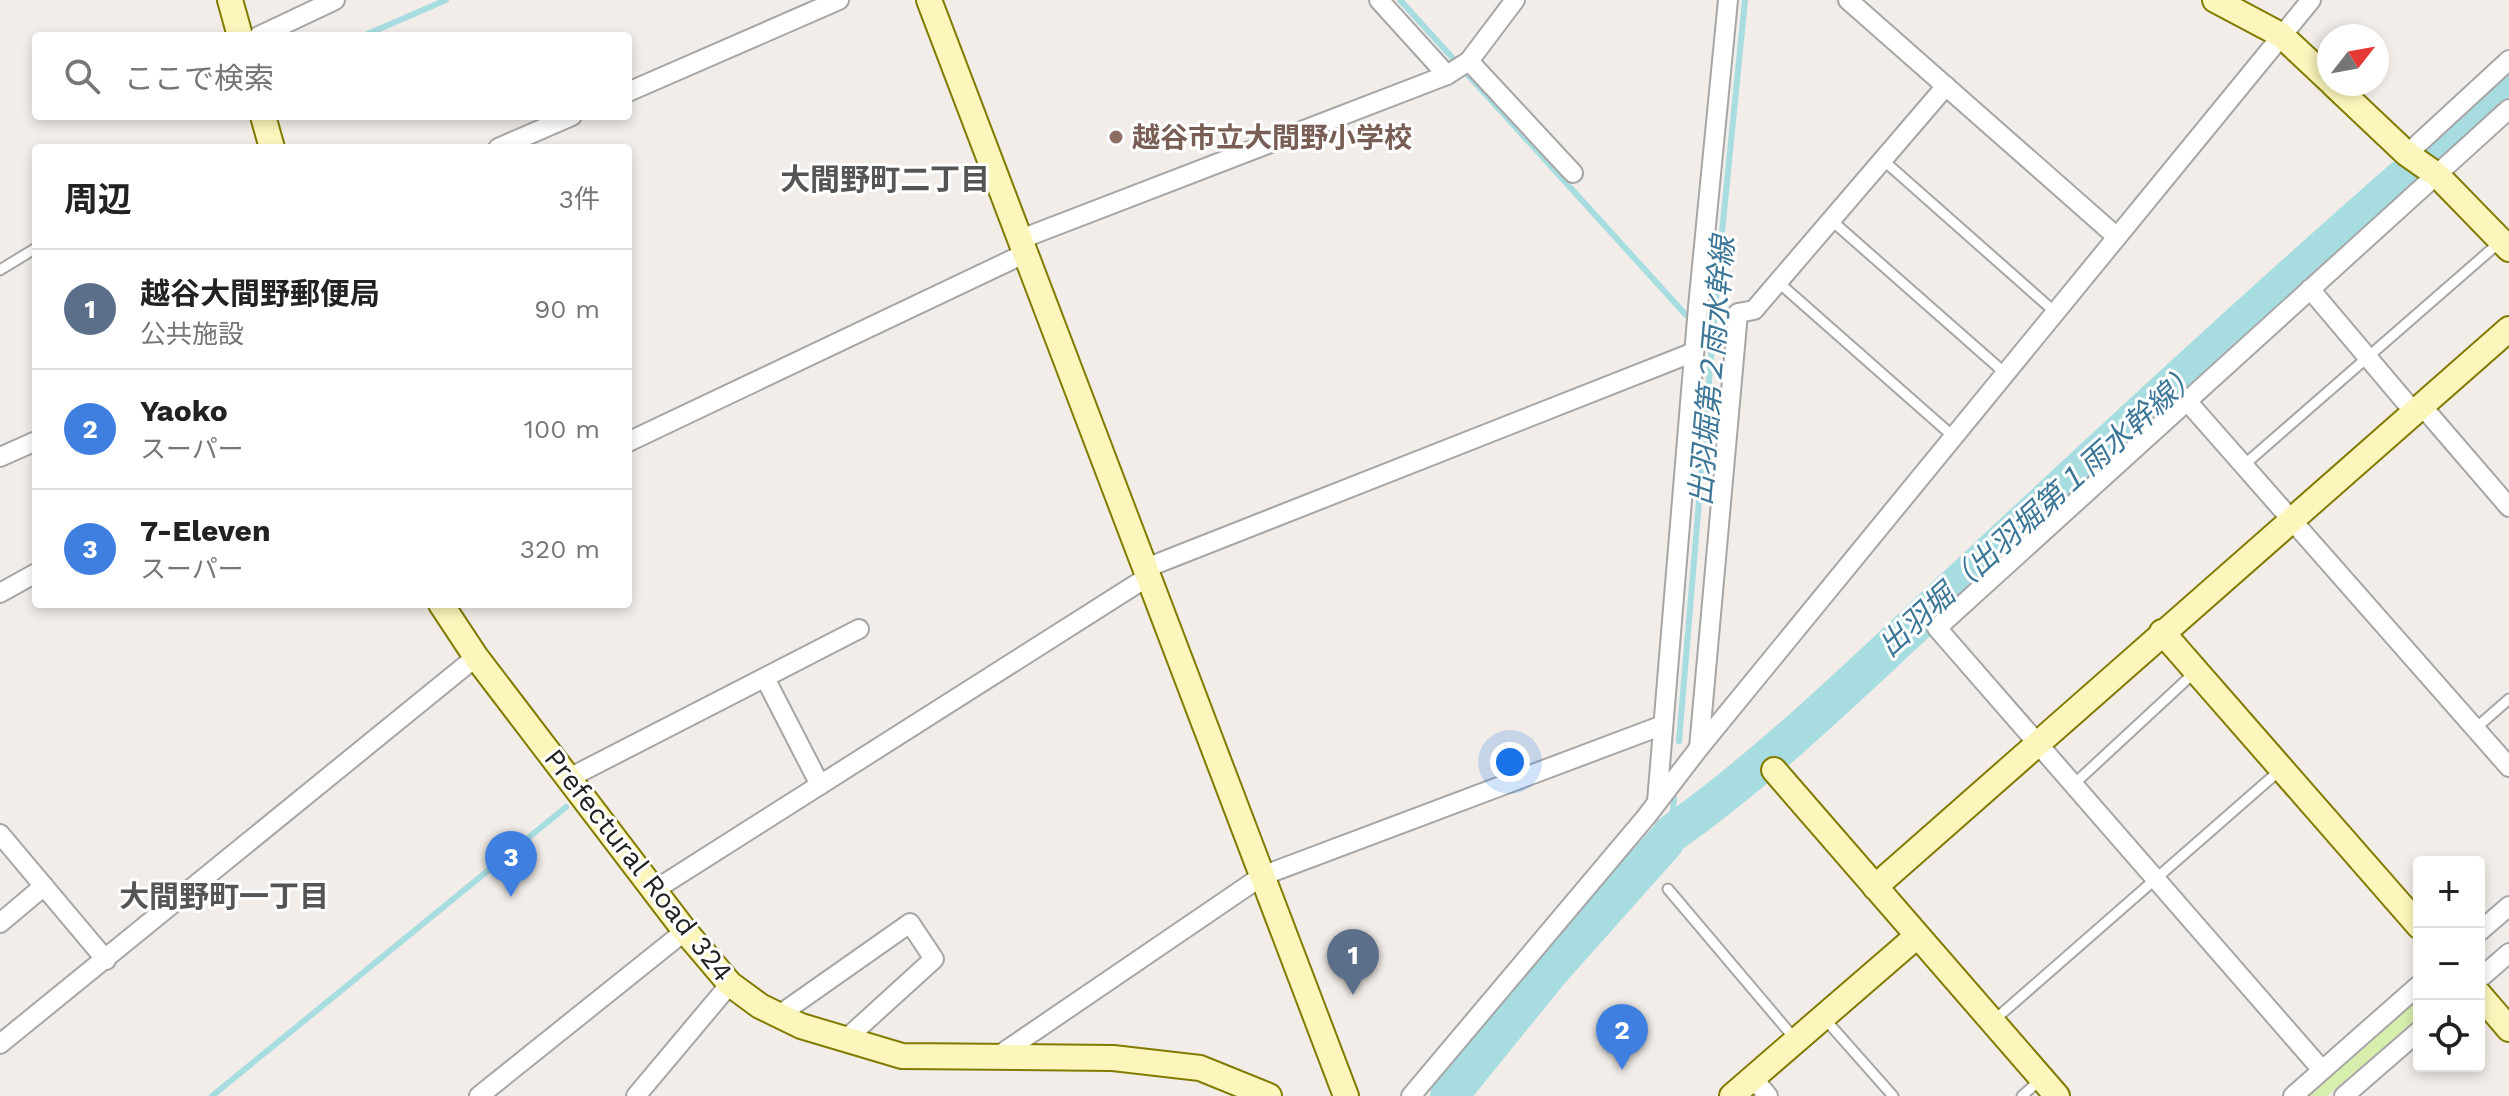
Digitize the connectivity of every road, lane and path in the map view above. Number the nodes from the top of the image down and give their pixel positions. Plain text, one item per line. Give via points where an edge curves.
1 (230, 0) edge
2 (335, 0) edge
3 (839, 0) edge
4 (929, 0) edge
5 (1379, 0) edge
6 (1515, 0) edge
7 (1728, 0) edge
8 (1848, 0) edge
9 (2215, 0) edge
10 (2311, 0) edge
11 (239, 32) edge
12 (267, 32) edge
13 (2281, 35) junction
14 (2509, 60) edge
15 (1469, 61) junction
16 (2317, 69) edge
17 (1447, 75) junction
18 (1946, 86) junction
19 (632, 90) edge
20 (2346, 96) edge
21 (2509, 109) edge
22 (264, 120) edge
23 (563, 120) edge
24 (271, 144) edge
25 (507, 144) edge
26 (2407, 154) junction
27 (1883, 160) junction
28 (1573, 173) dead end
29 (2437, 175) junction
30 (1831, 220) junction
31 (2117, 237) junction
32 (2505, 245) edge
33 (1024, 246) junction
34 (32, 250) edge
35 (0, 270) edge
36 (1778, 282) junction
37 (2310, 289) junction
38 (2056, 313) junction
39 (2509, 329) edge
40 (1694, 352) junction
41 (2367, 358) junction
42 (2006, 374) junction
43 (2187, 401) junction
44 (2418, 408) junction
45 (1955, 438) junction
46 (632, 440) edge
47 (32, 443) edge
48 (0, 457) edge
49 (2244, 465) junction
50 (2509, 507) edge
51 (2292, 519) junction
52 (1148, 572) junction
53 (32, 575) edge
54 (0, 593) edge
55 (444, 608) edge
56 (859, 629) dead end
57 (2162, 632) junction
58 (476, 657) junction
59 (2196, 671) junction
60 (765, 678) junction
61 (2509, 699) edge
62 (1663, 725) junction
63 (2476, 728) junction
64 (2037, 742) junction
65 (1699, 748) junction
66 (2509, 767) edge
67 (2282, 769) junction
68 (1774, 770) dead end
69 (569, 778) junction
70 (820, 785) junction
71 (2073, 785) junction
72 (1657, 802) junction
73 (0, 834) edge
74 (1262, 876) junction
75 (2155, 878) junction
76 (44, 886) junction
77 (1875, 887) junction
78 (1668, 889) dead end
79 (653, 891) junction
80 (2509, 906) edge
81 (2413, 919) edge
82 (0, 923) edge
83 (2484, 928) edge
84 (685, 931) junction
85 (1917, 936) junction
86 (2509, 953) edge
87 (106, 960) junction
88 (2485, 974) edge
89 (730, 984) junction
90 (2413, 990) edge
91 (2484, 1000) edge
92 (779, 1015) junction
93 (1824, 1018) junction
94 (1992, 1022) junction
95 (2509, 1029) edge
96 (2413, 1036) edge
97 (846, 1039) junction
98 (1796, 1041) junction
99 (0, 1044) edge
100 (995, 1058) junction
101 (2322, 1070) junction
102 (1760, 1087) edge
103 (2049, 1088) edge
104 (479, 1096) edge
105 (636, 1096) edge
106 (1269, 1096) edge
107 (1346, 1096) edge
108 (1411, 1096) edge
109 (1732, 1096) edge
110 (1893, 1096) edge
111 (2022, 1096) edge
112 (2293, 1096) edge
113 (2346, 1096) edge

1 - 11 street
2 - 12 street
3 - 19 street
4 - 33 street
5 - 17 street
6 - 15 street
7 - 40 street
8 - 18 street
9 - 13 street
10 - 13 street
13 - 16 street
13 - 31 street
14 - 26 street
15 - 17 street
15 - 28 street
17 - 33 street
18 - 27 street
18 - 31 street
20 - 26 street
21 - 29 street
22 - 24 street
23 - 25 street
26 - 29 street
27 - 30 street
27 - 38 lane
29 - 32 street
29 - 37 street
30 - 36 street
30 - 42 lane
31 - 38 street
32 - 41 lane
33 - 46 street
33 - 52 street
34 - 35 lane
36 - 45 lane
36 - 65 street via 1754,310 1738,313
37 - 41 street
37 - 43 street
38 - 42 street
39 - 44 street
40 - 52 street
40 - 62 street
41 - 44 street
41 - 49 lane
42 - 45 street
43 - 49 street
43 - 64 street via 1937,628
44 - 50 street
44 - 51 street
45 - 65 street
47 - 48 street
49 - 51 street
51 - 57 street
51 - 63 street
52 - 70 street
52 - 74 street
53 - 54 street
55 - 58 street, Prefectural Road 324
56 - 60 street
57 - 59 street
57 - 64 street
58 - 69 street, Prefectural Road 324
58 - 87 street
59 - 67 street
59 - 71 lane
60 - 69 street
60 - 70 street
61 - 63 lane
62 - 72 street
62 - 74 street
63 - 66 street
64 - 71 street
64 - 77 street
65 - 72 street
67 - 75 lane
67 - 81 street
68 - 77 street
69 - 79 street, Prefectural Road 324
70 - 79 street
71 - 75 street
72 - 108 street
73 - 76 street
74 - 100 street
74 - 107 street
75 - 94 lane
75 - 101 street
76 - 82 street
76 - 87 street
77 - 85 street
78 - 98 lane
79 - 84 street, Prefectural Road 324
80 - 83 street
84 - 89 street, Prefectural Road 324
84 - 104 street
85 - 93 street
85 - 94 street
86 - 88 street
87 - 99 street
89 - 92 street, Prefectural Road 324
89 - 105 street
90 - 101 street
91 - 95 street
92 - 97 street, Prefectural Road 324
92 - 97 street via 910,923 934,959
93 - 98 street
93 - 110 lane
94 - 103 street
96 - 113 street
97 - 100 street, Prefectural Road 324 via 902,1056
98 - 102 street
100 - 106 street, Prefectural Road 324 via 1113,1058 1200,1068
101 - 112 street
102 - 109 street
103 - 111 lane

